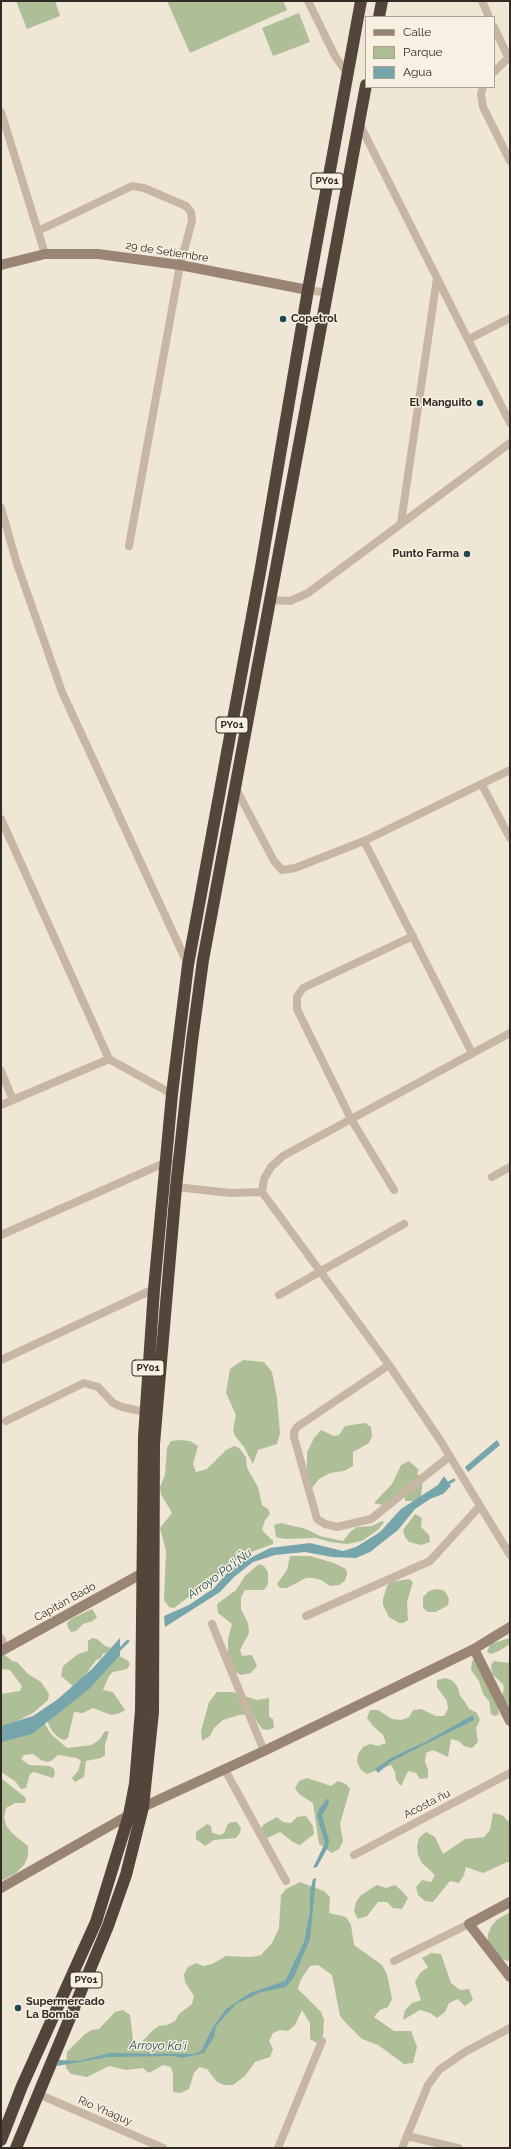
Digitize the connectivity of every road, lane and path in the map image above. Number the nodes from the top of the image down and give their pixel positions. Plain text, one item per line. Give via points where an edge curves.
1 (308, 1) edge
2 (361, 1) edge
3 (382, 1) edge
4 (482, 1) edge
5 (379, 16) edge
6 (489, 16) edge
7 (495, 29) edge
8 (509, 56) edge
9 (495, 71) edge
10 (347, 73) junction
11 (365, 88) edge
12 (483, 88) edge
13 (1, 112) edge
14 (359, 123) junction
15 (510, 161) edge
16 (38, 231) junction
17 (46, 254) junction
18 (1, 265) edge
19 (180, 265) junction
20 (437, 278) junction
21 (308, 290) junction
22 (328, 293) junction
23 (510, 318) edge
24 (468, 339) junction
25 (510, 423) edge
26 (510, 443) edge
27 (1, 508) edge
28 (402, 523) junction
29 (129, 546) dead end
30 (270, 600) junction
31 (510, 770) edge
32 (482, 785) junction
33 (235, 786) junction
34 (1, 819) edge
35 (510, 838) edge
36 (364, 841) junction
37 (412, 936) junction
38 (188, 964) junction
39 (510, 1034) edge
40 (472, 1053) junction
41 (109, 1059) junction
42 (1, 1071) edge
43 (172, 1094) junction
44 (13, 1100) junction
45 (1, 1105) edge
46 (351, 1119) junction
47 (179, 1159) junction
48 (166, 1162) junction
49 (510, 1167) edge
50 (492, 1177) dead end
51 (176, 1187) junction
52 (394, 1190) dead end
53 (262, 1192) junction
54 (404, 1224) dead end
55 (1, 1235) edge
56 (319, 1271) junction
57 (154, 1289) junction
58 (279, 1295) dead end
59 (1, 1360) edge
60 (389, 1365) junction
61 (145, 1412) junction
62 (6, 1421) dead end
63 (450, 1456) junction
64 (480, 1506) junction
65 (510, 1555) edge
66 (153, 1568) junction
67 (141, 1574) junction
68 (306, 1616) dead end
69 (212, 1624) dead end
70 (510, 1627) edge
71 (1, 1638) edge
72 (474, 1649) junction
73 (3, 1650) edge
74 (510, 1720) edge
75 (264, 1751) junction
76 (225, 1770) junction
77 (510, 1773) edge
78 (144, 1807) junction
79 (129, 1815) junction
80 (354, 1855) dead end
81 (286, 1881) dead end
82 (1, 1888) edge
83 (510, 1902) edge
84 (469, 1924) junction
85 (394, 1961) dead end
86 (510, 1977) edge
87 (510, 2028) edge
88 (322, 2042) dead end
89 (38, 2094) junction
90 (407, 2136) junction
91 (1, 2140) edge
92 (16, 2148) edge
93 (163, 2148) edge
94 (278, 2148) edge
95 (402, 2148) edge
96 (458, 2148) edge

1 - 10 street
2 - 10 highway, PY01
3 - 5 highway
4 - 6 street
7 - 8 street
8 - 9 street
10 - 21 highway, PY01
11 - 14 highway, PY01
12 - 15 street via 482,107
13 - 16 street
14 - 20 street
14 - 22 highway, PY01
16 - 17 street
16 - 19 street via 123,189 132,186 144,188 186,206 191,212 192,221
17 - 18 street, 29 de Setiembre
17 - 19 street, 29 de Setiembre via 98,254
19 - 21 street, 29 de Setiembre
19 - 29 street
20 - 24 street
20 - 28 street
21 - 22 street, 29 de Setiembre
21 - 38 highway, PY01 via 261,567
22 - 30 highway, PY01
23 - 24 street
24 - 25 street
26 - 28 street
27 - 38 street via 17,564 62,692
28 - 30 street via 308,593 290,601
30 - 33 highway, PY01
31 - 32 street
32 - 35 street
32 - 36 street
33 - 36 street via 274,861 282,870 295,868
33 - 47 highway, PY01 via 203,960
34 - 41 street
36 - 37 street
37 - 40 street
37 - 46 street via 303,988 297,997 297,1009
38 - 43 highway, PY01
39 - 40 street
40 - 46 street
41 - 43 street
41 - 44 street
42 - 44 street
43 - 48 highway, PY01
44 - 45 street
46 - 52 street
46 - 53 street via 282,1156 264,1179
47 - 48 street
47 - 51 highway, PY01
48 - 55 street
48 - 57 highway, PY01
49 - 50 street
51 - 53 street via 231,1193
51 - 66 highway, PY01 via 154,1444
53 - 56 street
54 - 56 street
56 - 58 street
56 - 60 street
57 - 59 street
57 - 61 highway, PY01
60 - 63 street
60 - 63 street via 294,1432 317,1519 337,1527 371,1519
61 - 62 street via 113,1403 98,1387 84,1383
61 - 67 highway, PY01
63 - 64 street
64 - 65 street
64 - 68 street via 430,1560
66 - 67 highway
66 - 78 highway, PY01 via 153,1712
67 - 73 street, Capitán Bado
67 - 79 highway, PY01 via 140,1734
69 - 75 street
70 - 72 street
71 - 73 street
72 - 74 street
72 - 75 street
75 - 76 street
76 - 78 street
76 - 81 street
77 - 80 street, Acosta ñu
78 - 79 street
78 - 89 highway, PY01 via 126,1875 108,1926
79 - 82 street
79 - 91 highway, PY01 via 96,1922 22,2086
83 - 84 street
84 - 85 street
84 - 86 street
87 - 90 street via 465,2052 439,2070 428,2085
88 - 94 street
89 - 92 highway, PY01
89 - 93 street, Río Yhaguy
90 - 95 street
90 - 96 street

